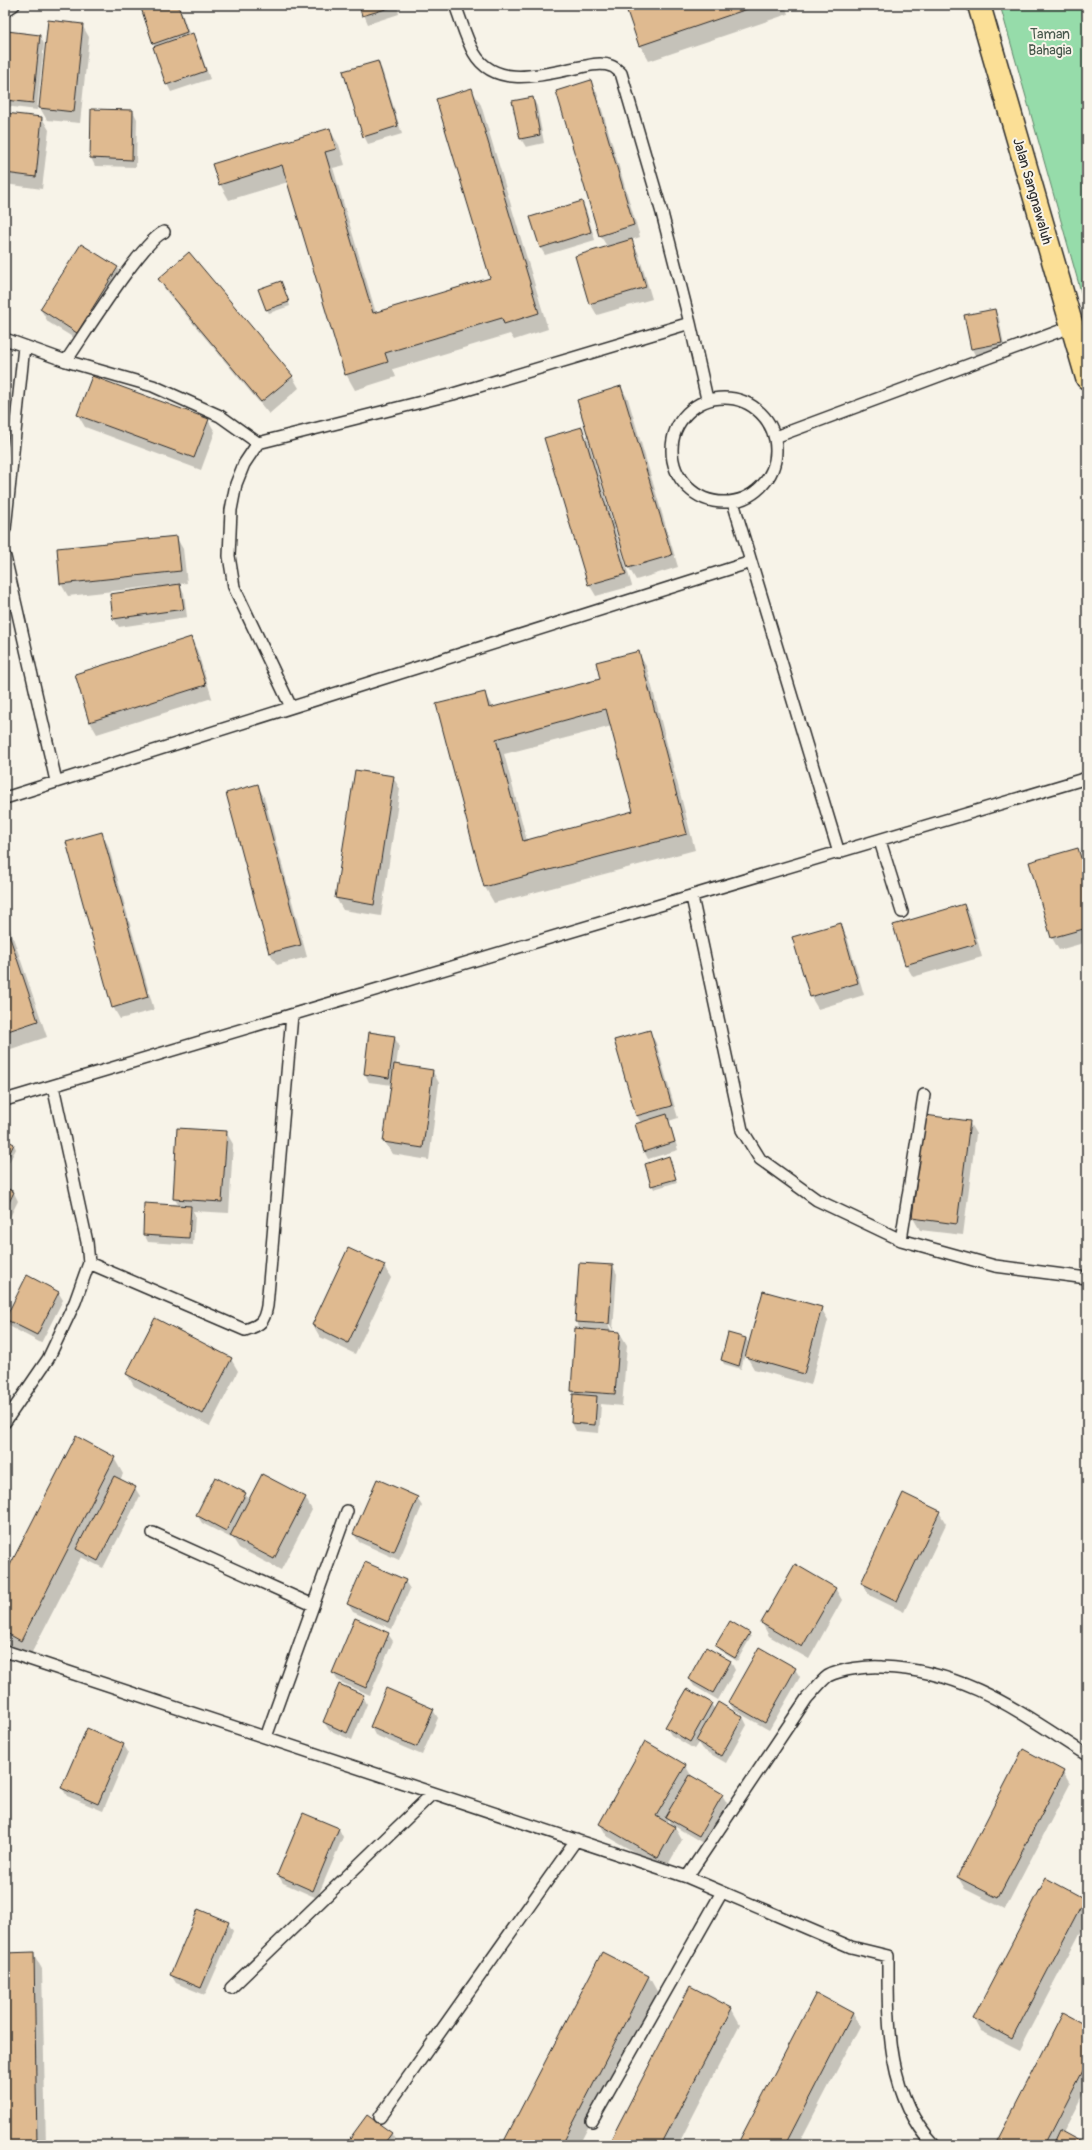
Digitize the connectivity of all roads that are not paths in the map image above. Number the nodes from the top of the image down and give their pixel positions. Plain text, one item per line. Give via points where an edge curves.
1 (14, 5) edge
2 (455, 5) edge
3 (979, 5) edge
4 (5, 11) edge
5 (164, 232) dead end
6 (690, 323) junction
7 (1073, 326) junction
8 (5, 339) edge
9 (24, 346) junction
10 (66, 361) junction
11 (1087, 378) edge
12 (707, 399) junction
13 (775, 437) junction
14 (258, 443) junction
15 (733, 502) junction
16 (5, 530) edge
17 (5, 557) edge
18 (751, 562) junction
19 (291, 707) junction
20 (1087, 778) edge
21 (56, 781) junction
22 (5, 798) edge
23 (880, 841) junction
24 (839, 853) junction
25 (692, 897) junction
26 (902, 912) dead end
27 (292, 1015) junction
28 (53, 1086) junction
29 (924, 1095) dead end
30 (5, 1100) edge
31 (901, 1240) junction
32 (89, 1263) junction
33 (1087, 1278) edge
34 (5, 1422) edge
35 (347, 1512) dead end
36 (153, 1533) dead end
37 (313, 1605) junction
38 (5, 1651) edge
39 (266, 1737) junction
40 (1087, 1755) edge
41 (434, 1793) junction
42 (576, 1840) junction
43 (687, 1877) junction
44 (722, 1892) junction
45 (231, 1988) dead end
46 (380, 2117) dead end
47 (592, 2121) dead end
48 (934, 2145) edge

1 - 4 lane
2 - 6 lane via 474,53 484,66 496,74 514,77 537,76 598,64 612,66 621,73 662,213
3 - 7 main road, Jalan Sangnawaluh
5 - 10 lane via 153,239 136,260
6 - 12 lane
6 - 14 lane via 453,394
7 - 11 main road, Jalan Sangnawaluh
7 - 13 lane
8 - 9 lane
9 - 10 lane
9 - 16 lane
10 - 14 lane via 153,386 220,416
12 - 13 lane via 724,397 741,400 760,412 768,421
12 - 15 lane via 692,407 680,420 673,436 672,460 675,471 685,486 699,496 716,502
13 - 15 lane via 776,454 772,470 763,485 749,496
14 - 19 lane via 244,464 236,484 231,510 229,556 234,587
15 - 18 lane
17 - 21 lane
18 - 19 lane
18 - 24 lane
19 - 21 lane
20 - 23 lane
21 - 22 lane
23 - 24 lane
23 - 26 lane
24 - 25 lane
25 - 27 lane
25 - 31 lane via 742,1130 748,1142 760,1159 817,1200
27 - 28 lane
27 - 32 lane via 264,1319 256,1326 245,1330
28 - 30 lane
28 - 32 lane via 87,1242
29 - 31 lane
31 - 33 lane via 995,1266
32 - 34 lane via 75,1302 48,1359
35 - 37 lane
36 - 37 lane
37 - 39 lane
38 - 39 lane
39 - 41 lane
40 - 43 lane via 1000,1699 953,1679 903,1668 864,1666 828,1676 807,1698
41 - 42 lane
41 - 45 lane
42 - 43 lane
42 - 46 lane
43 - 44 lane
44 - 47 lane
44 - 48 lane via 851,1947 888,1956 890,2041 896,2074 905,2100 922,2132

